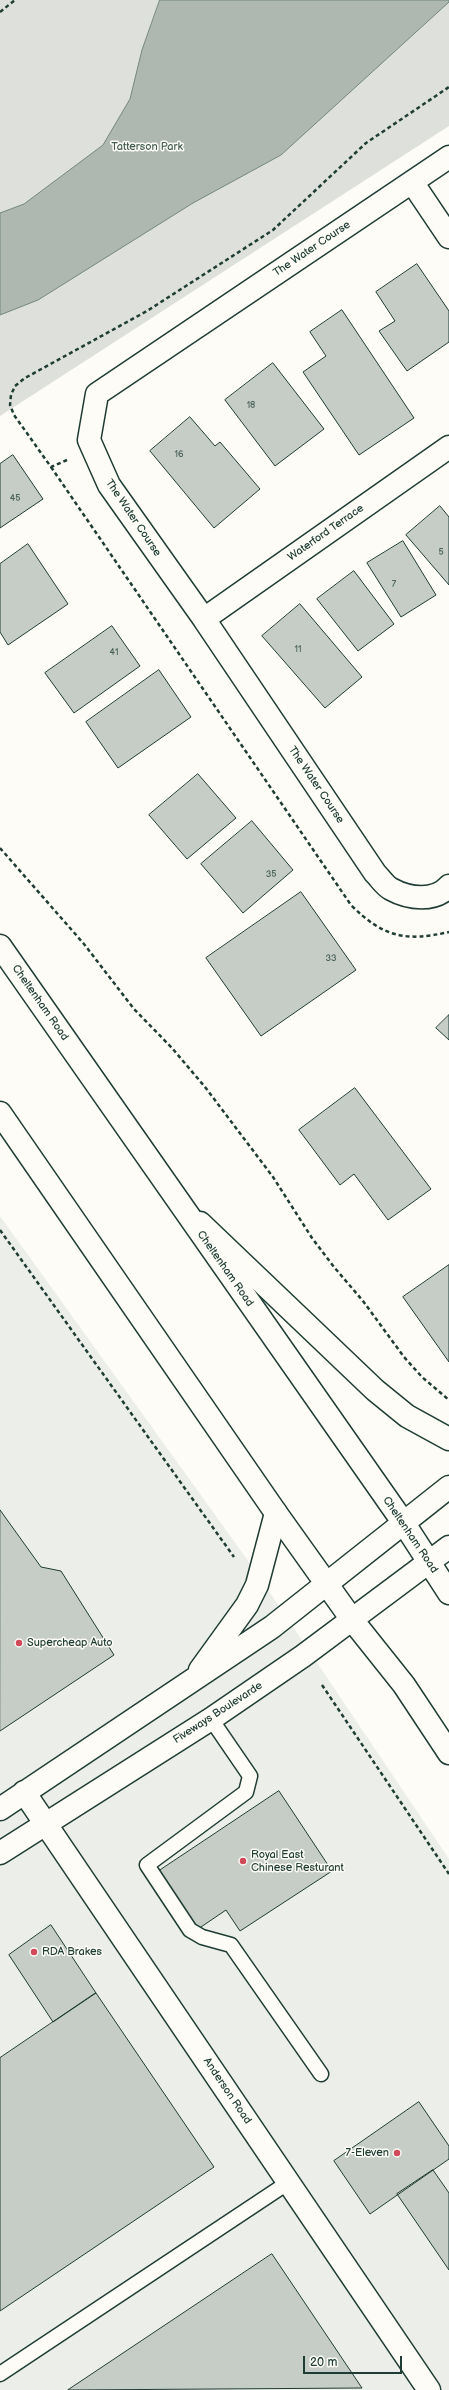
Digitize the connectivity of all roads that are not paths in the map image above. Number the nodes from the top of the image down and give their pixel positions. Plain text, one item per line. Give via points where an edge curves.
1 (449, 157) edge
2 (412, 182) junction
3 (449, 237) edge
4 (449, 447) edge
5 (204, 619) junction
6 (449, 886) edge
7 (0, 946) edge
8 (0, 1113) edge
9 (180, 1205) junction
10 (449, 1439) edge
11 (449, 1487) edge
12 (276, 1513) junction
13 (403, 1522) junction
14 (449, 1547) edge
15 (429, 1562) junction
16 (327, 1584) junction
17 (449, 1592) edge
18 (353, 1621) junction
19 (194, 1679) junction
20 (211, 1719) junction
21 (449, 1753) edge
22 (24, 1792) junction
23 (0, 1809) edge
24 (45, 1823) junction
25 (0, 1853) edge
26 (321, 2074) dead end
27 (288, 2182) junction
28 (0, 2374) edge
29 (429, 2390) edge

1 - 2 street, The Water Course
2 - 3 street
2 - 5 street, The Water Course via 97,394 88,440 109,486
4 - 5 street, Waterford Terrace
5 - 6 street, The Water Course via 375,873 389,888 409,896 432,897 442,894
7 - 9 street, Cheltenham Road
8 - 12 street
9 - 10 street via 375,1390 407,1416
9 - 13 street, Cheltenham Road
11 - 13 street
12 - 16 street
12 - 19 street via 257,1585 247,1605
13 - 15 street, Cheltenham Road
13 - 16 street
14 - 15 street, Fiveways Boulevarde
15 - 17 street, Cheltenham Road
15 - 18 street, Fiveways Boulevarde
16 - 18 street
16 - 19 street via 272,1627
18 - 20 street, Fiveways Boulevarde
18 - 21 street via 404,1685
19 - 22 street
20 - 24 street, Fiveways Boulevarde
20 - 26 lane via 250,1776 246,1792 147,1865 190,1930 231,1944
22 - 23 street
22 - 24 street, Anderson Road
24 - 25 street, Fiveways Boulevarde
24 - 27 street, Anderson Road
27 - 28 lane
27 - 29 street, Anderson Road

